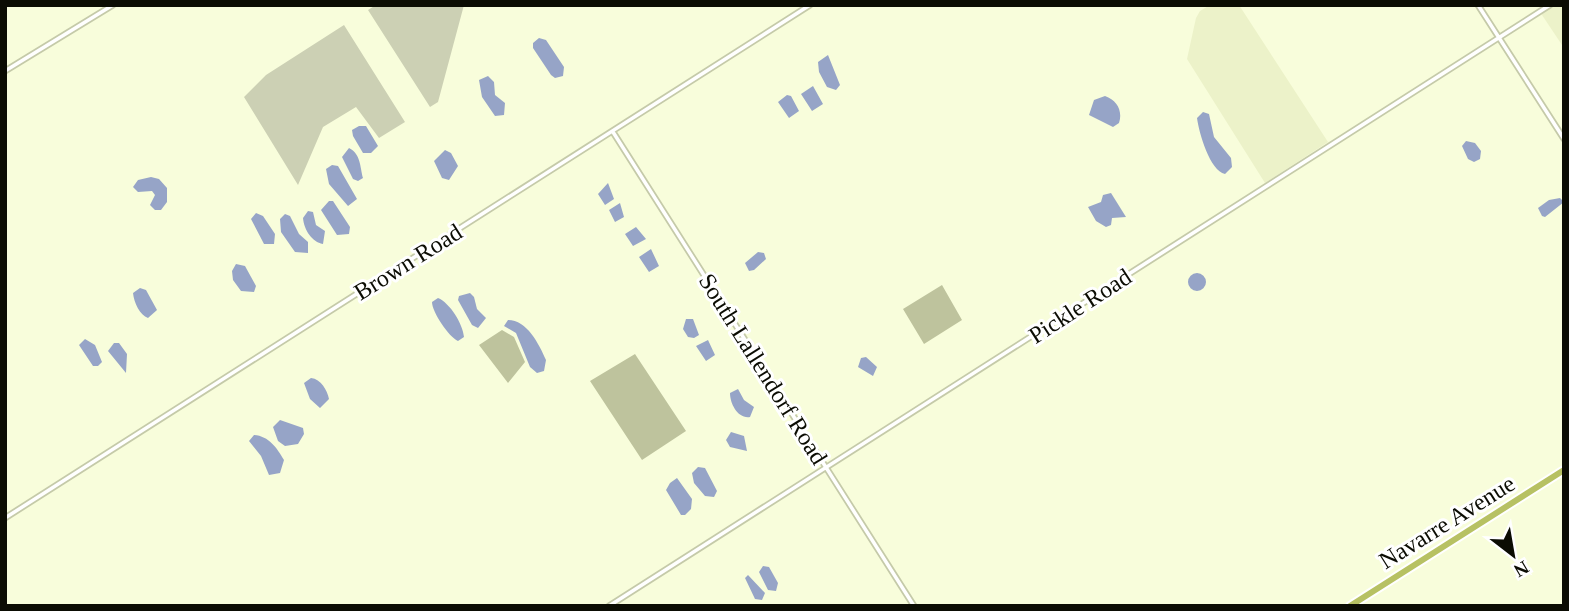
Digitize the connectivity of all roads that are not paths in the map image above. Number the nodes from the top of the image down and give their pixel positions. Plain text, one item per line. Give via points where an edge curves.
1 (113, 5) edge
2 (810, 5) edge
3 (1478, 5) edge
4 (1550, 5) edge
5 (1499, 38) junction
6 (5, 71) edge
7 (612, 132) junction
8 (1564, 139) edge
9 (826, 467) junction
10 (1564, 470) edge
11 (5, 518) edge
12 (609, 606) edge
13 (914, 606) edge
14 (1350, 606) edge

1 - 6 street
2 - 7 street, Brown Road
3 - 5 street
4 - 5 street, Pickle Road
5 - 8 street
5 - 9 street, Pickle Road
7 - 9 street, South Lallendorf Road
7 - 11 street, Brown Road
9 - 12 street, Pickle Road
9 - 13 street, South Lallendorf Road
10 - 14 highway, Navarre Avenue

